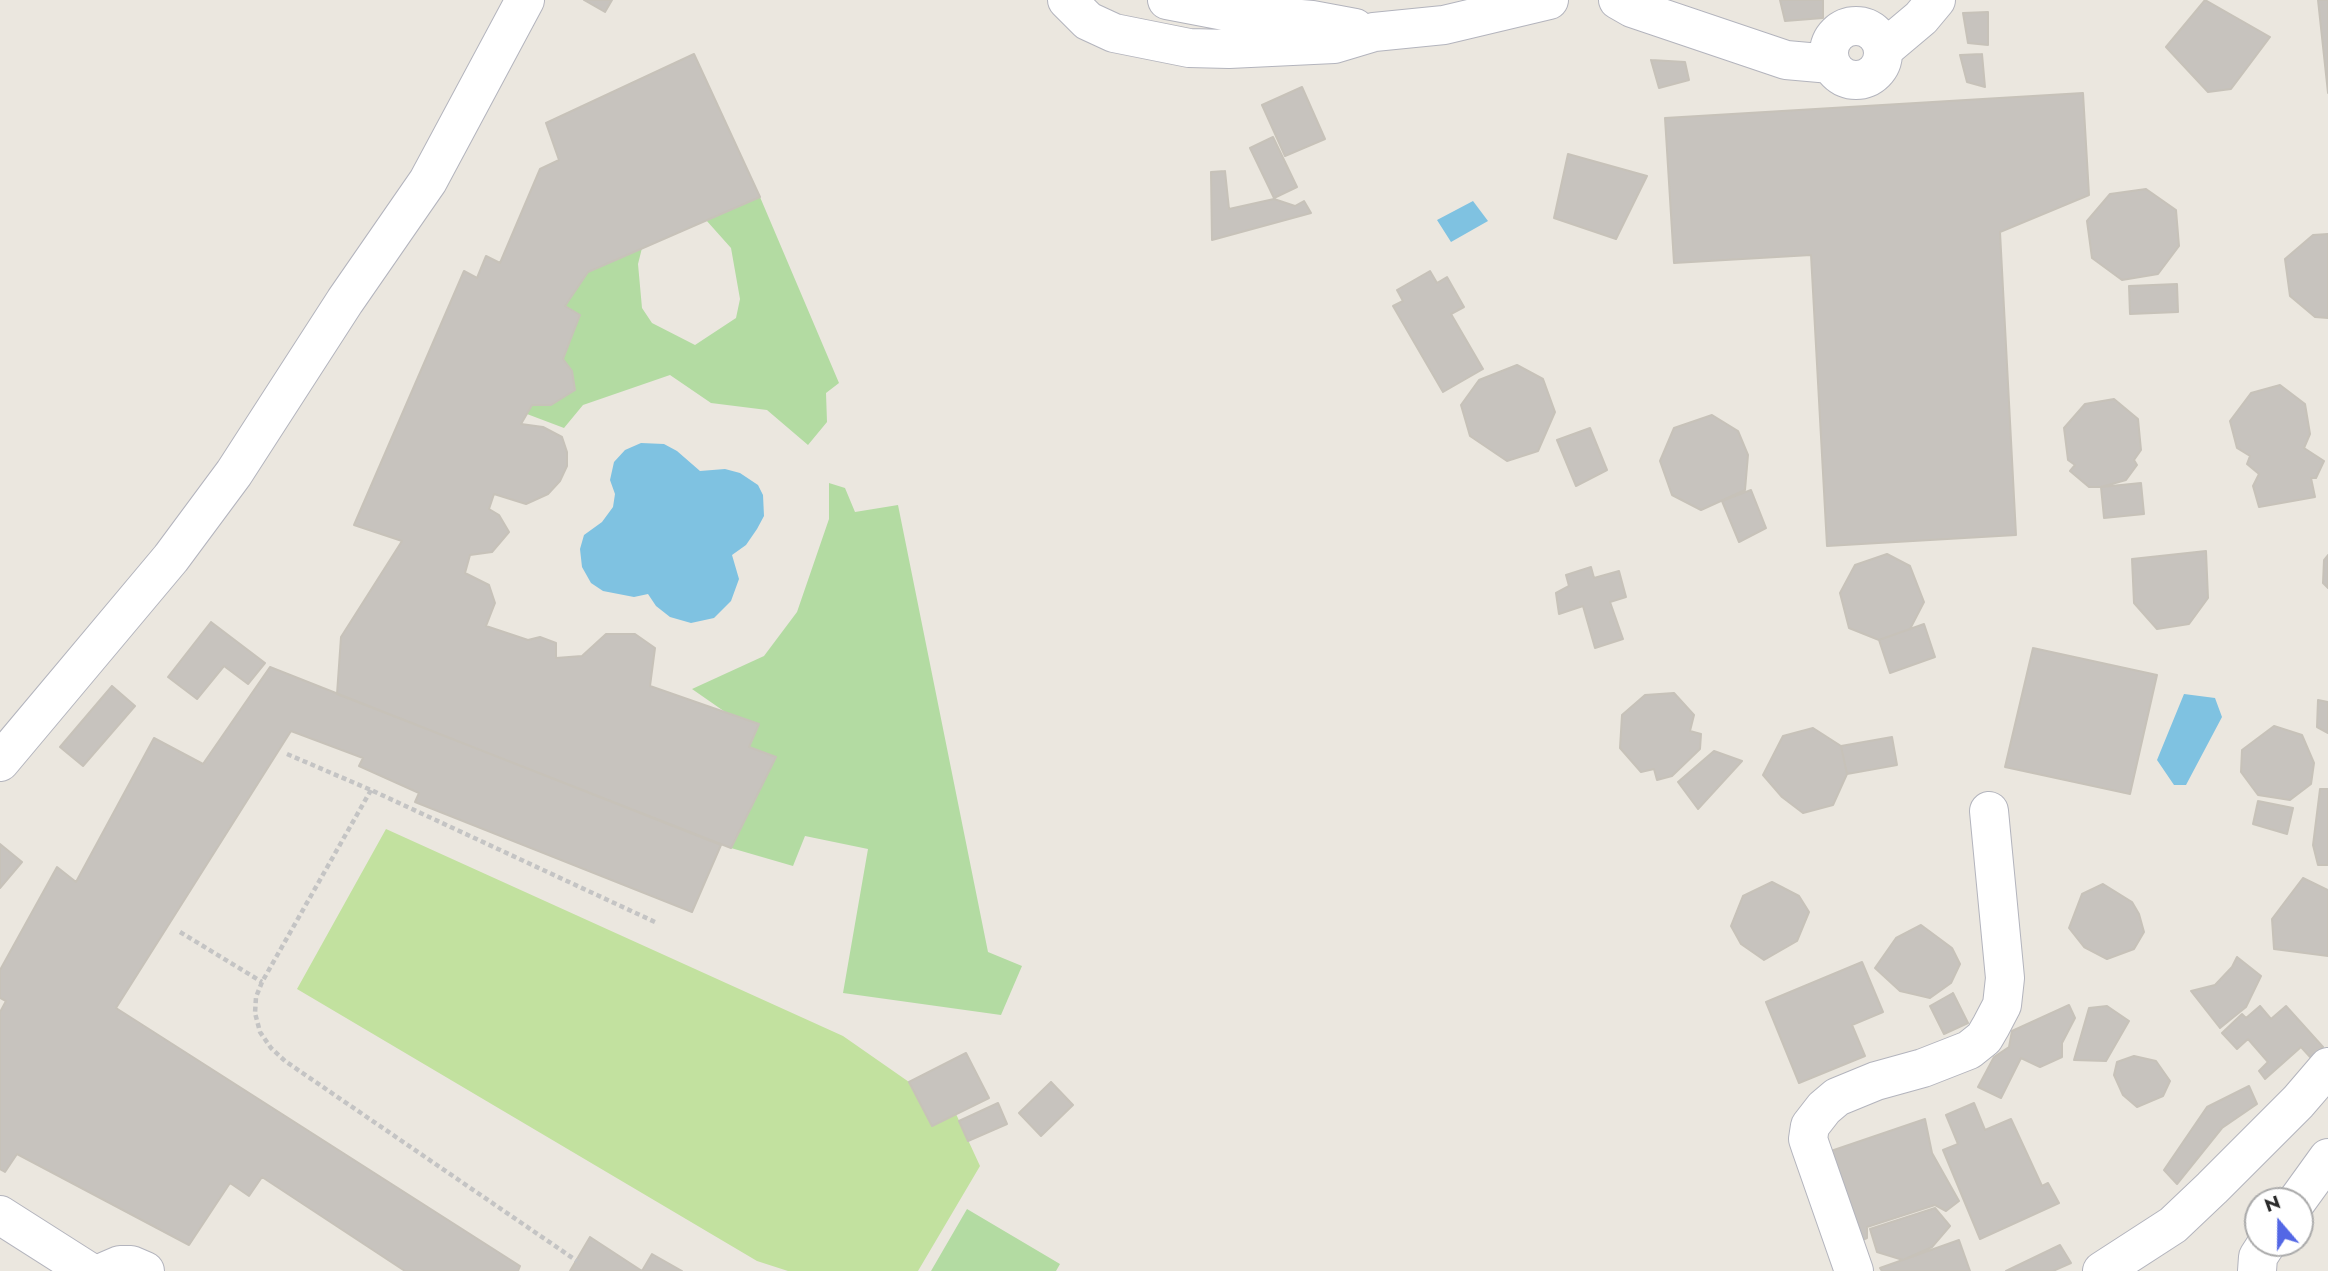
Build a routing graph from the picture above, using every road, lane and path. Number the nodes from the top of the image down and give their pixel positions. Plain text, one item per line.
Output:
1 (524, 0) edge
2 (1067, 0) edge
3 (1167, 0) edge
4 (1549, 0) edge
5 (1618, 0) edge
6 (1937, 0) edge
7 (1235, 13) junction
8 (1374, 32) junction
9 (1229, 49) junction
10 (287, 754) dead end
11 (0, 762) edge
12 (371, 790) junction
13 (1989, 811) dead end
14 (655, 922) dead end
15 (180, 932) dead end
16 (262, 982) junction
17 (2328, 1067) edge
18 (2328, 1158) edge
19 (2307, 1187) edge
20 (0, 1215) edge
21 (576, 1261) dead end
22 (88, 1271) edge
23 (106, 1271) edge
24 (145, 1271) edge
25 (1854, 1271) edge
26 (2102, 1271) edge

1 - 11 street
2 - 9 street
3 - 7 street
4 - 8 street
5 - 6 street
7 - 8 street
7 - 9 street
8 - 9 street
10 - 12 path
12 - 14 path
12 - 16 path
13 - 25 street
15 - 16 path
16 - 21 path
17 - 26 street
18 - 19 street
20 - 22 street
23 - 24 street

